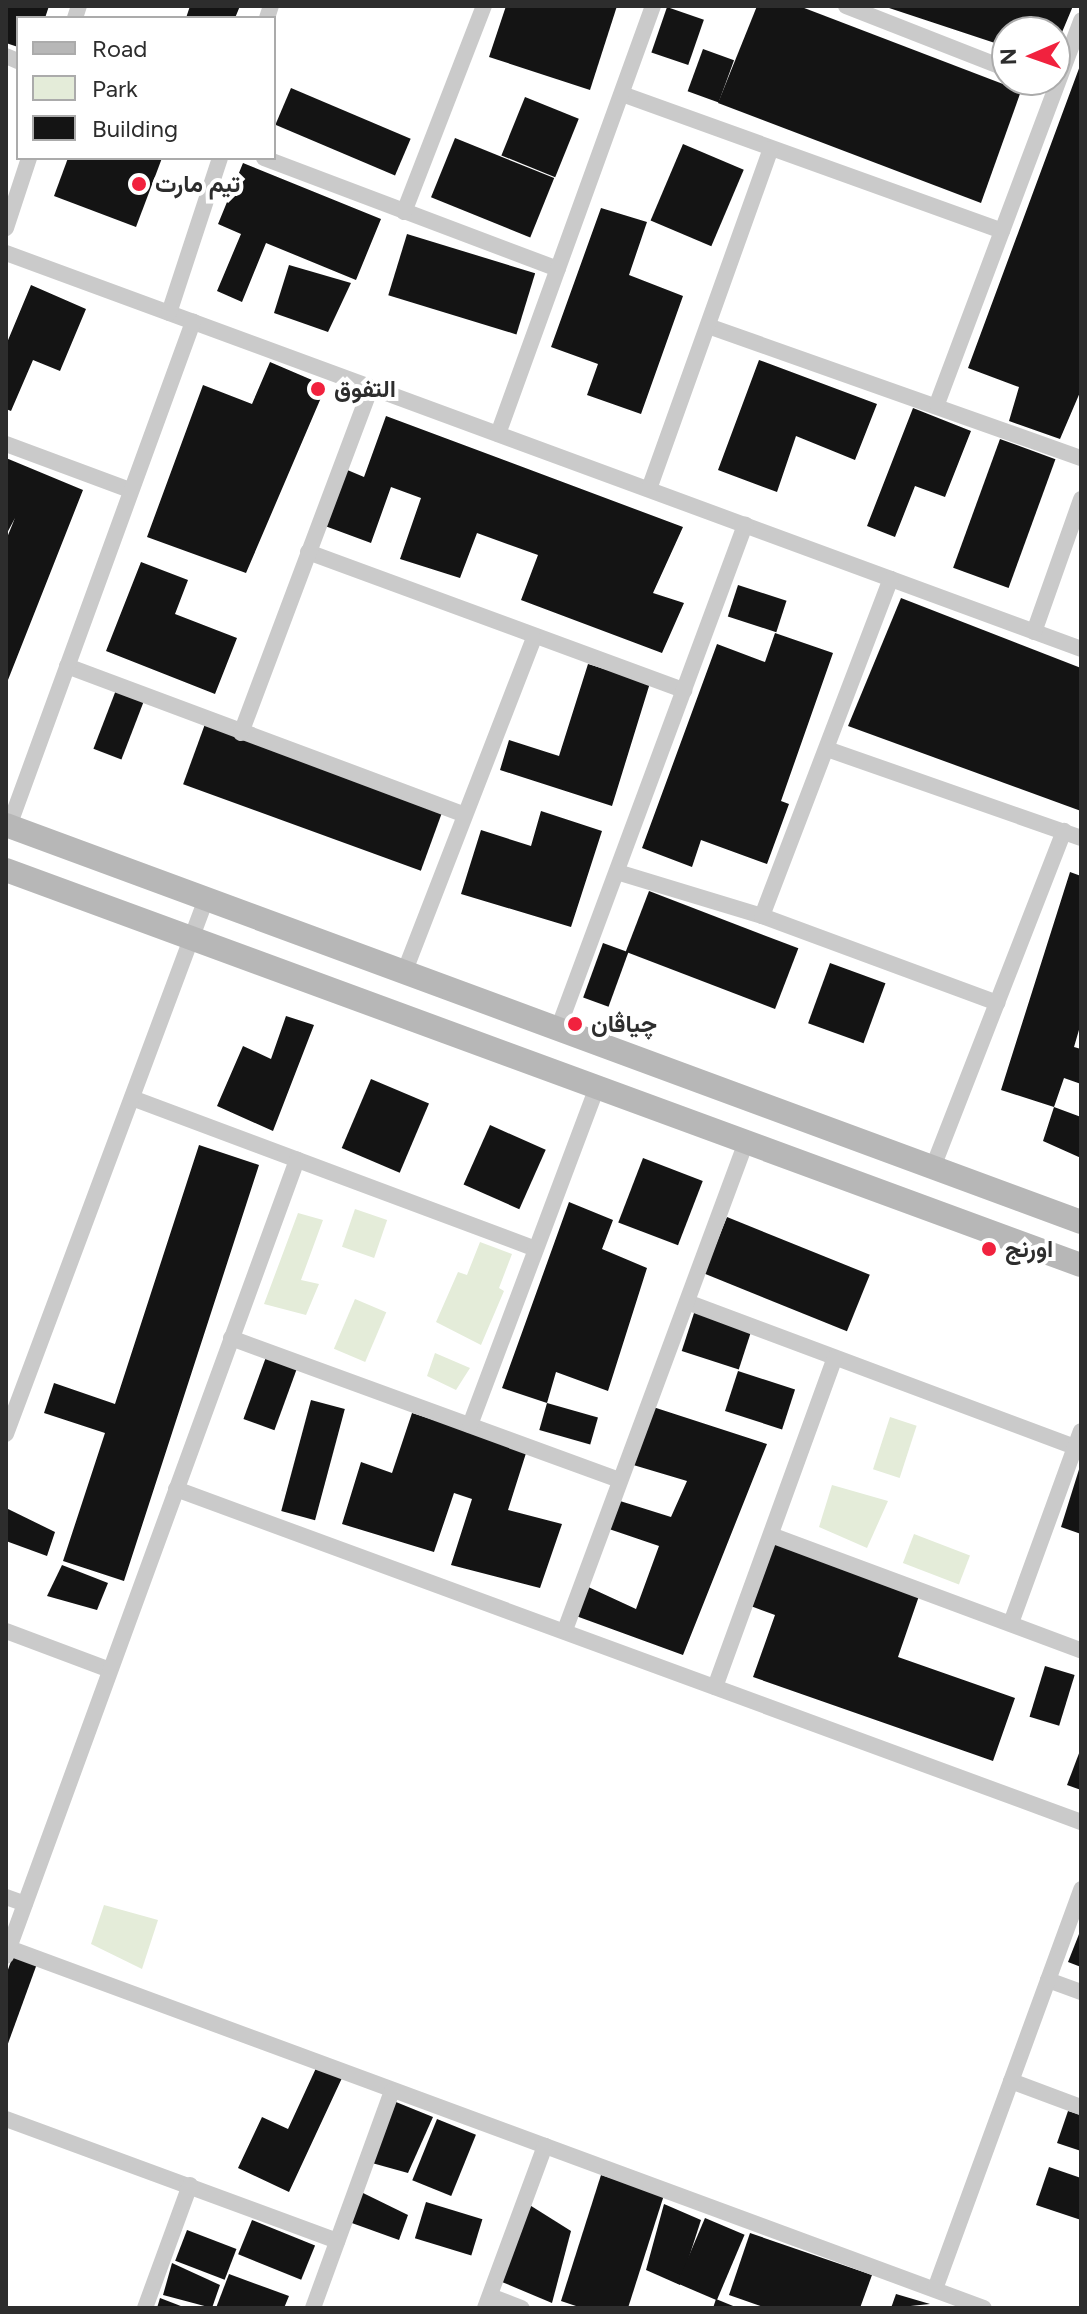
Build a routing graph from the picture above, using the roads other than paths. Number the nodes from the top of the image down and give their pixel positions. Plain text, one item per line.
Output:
1 (484, 6) edge
2 (653, 6) edge
3 (846, 6) edge
4 (1081, 20) edge
5 (1071, 46) edge
6 (991, 63) edge
7 (622, 94) junction
8 (1052, 96) edge
9 (771, 149) junction
10 (28, 160) edge
11 (219, 160) edge
12 (269, 160) edge
13 (404, 212) junction
14 (6, 228) edge
15 (1002, 231) junction
16 (6, 253) edge
17 (558, 269) junction
18 (169, 313) junction
19 (193, 322) junction
20 (708, 326) junction
21 (371, 387) junction
22 (937, 404) junction
23 (498, 434) junction
24 (6, 444) edge
25 (1081, 458) edge
26 (649, 489) junction
27 (130, 490) junction
28 (1081, 499) edge
29 (745, 525) junction
30 (308, 552) junction
31 (891, 579) junction
32 (1034, 632) junction
33 (534, 638) junction
34 (1081, 649) edge
35 (67, 666) junction
36 (684, 690) junction
37 (241, 733) junction
38 (827, 749) junction
39 (463, 814) junction
40 (7, 826) edge
41 (1064, 831) junction
42 (1081, 838) edge
43 (6, 870) edge
44 (617, 872) junction
45 (206, 899) junction
46 (762, 916) junction
47 (191, 938) junction
48 (404, 973) junction
49 (997, 1003) junction
50 (558, 1029) junction
51 (597, 1087) junction
52 (132, 1098) junction
53 (746, 1142) junction
54 (297, 1160) junction
55 (933, 1167) junction
56 (1019, 1199) junction
57 (1081, 1222) edge
58 (1007, 1238) junction
59 (536, 1249) junction
60 (1081, 1265) edge
61 (687, 1302) junction
62 (231, 1338) junction
63 (835, 1358) junction
64 (470, 1425) junction
65 (1081, 1431) edge
66 (6, 1434) edge
67 (1075, 1447) junction
68 (618, 1480) junction
69 (176, 1489) junction
70 (771, 1535) junction
71 (1011, 1623) junction
72 (565, 1630) junction
73 (6, 1631) edge
74 (1081, 1650) edge
75 (110, 1670) junction
76 (715, 1687) junction
77 (1081, 1822) edge
78 (1081, 1889) edge
79 (6, 1897) edge
80 (25, 1904) junction
81 (8, 1952) edge
82 (1048, 1980) junction
83 (1081, 1992) edge
84 (1011, 2081) junction
85 (392, 2091) junction
86 (1081, 2107) edge
87 (6, 2119) edge
88 (545, 2146) junction
89 (190, 2185) junction
90 (337, 2241) junction
91 (935, 2289) junction
92 (488, 2302) edge
93 (145, 2308) edge
94 (313, 2308) edge
95 (522, 2308) edge
96 (984, 2308) edge

1 - 13 street
2 - 7 street
3 - 6 street
4 - 5 street
7 - 9 street
7 - 17 street
8 - 15 street
9 - 15 street
9 - 20 street
10 - 14 street
11 - 18 street
12 - 13 street
13 - 17 street
15 - 22 street
16 - 18 street
17 - 23 street
18 - 19 street
19 - 21 street
19 - 27 street
20 - 22 street
20 - 26 street
21 - 23 street
21 - 30 street
22 - 25 street
23 - 26 street
24 - 27 street
26 - 29 street
27 - 35 street
28 - 32 street
29 - 31 street
29 - 36 street
30 - 33 street
30 - 37 street
31 - 32 street
31 - 38 street
32 - 34 street
33 - 36 street
33 - 39 street
35 - 37 street
35 - 40 street
36 - 44 street
37 - 39 street
38 - 41 street
38 - 46 street
39 - 48 street
40 - 45 street
41 - 42 street
41 - 49 street
43 - 47 street
44 - 46 street
44 - 50 street
45 - 47 street
45 - 48 street
46 - 49 street
47 - 51 street
47 - 52 street
48 - 50 street
49 - 55 street
50 - 55 street
51 - 53 street
51 - 59 street
52 - 54 street
52 - 66 street
53 - 58 street
53 - 61 street
54 - 59 street
54 - 62 street
55 - 56 street
56 - 57 street
56 - 58 street
58 - 60 street
59 - 64 street
61 - 63 street
61 - 68 street
62 - 64 street
62 - 69 street
63 - 67 street
63 - 70 street
64 - 68 street
65 - 67 street
67 - 71 street
68 - 72 street
69 - 72 street
69 - 75 street
70 - 71 street
70 - 76 street
71 - 74 street
72 - 76 street
73 - 75 street
75 - 80 street
76 - 77 street
78 - 82 street
79 - 80 street
80 - 81 street
81 - 85 street
82 - 83 street
82 - 84 street
84 - 86 street
84 - 91 street
85 - 88 street
85 - 90 street
87 - 89 street
88 - 91 street
88 - 92 street
89 - 90 street
89 - 93 street
90 - 94 street
91 - 96 street
92 - 95 street

